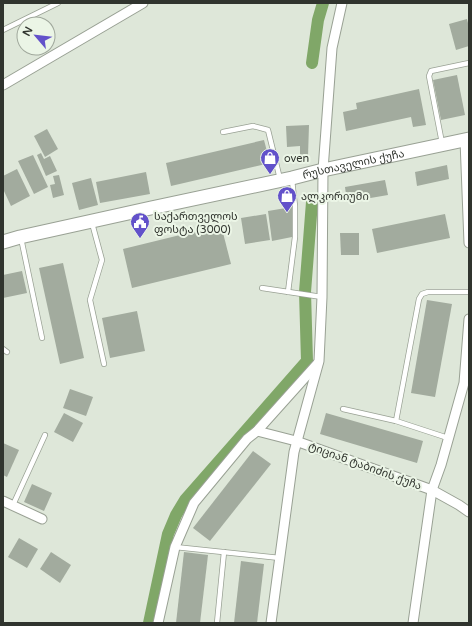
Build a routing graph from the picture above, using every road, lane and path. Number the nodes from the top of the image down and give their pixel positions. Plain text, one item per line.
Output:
1 (58, 3) edge
2 (143, 3) edge
3 (342, 3) edge
4 (3, 30) edge
5 (469, 63) edge
6 (3, 85) edge
7 (223, 132) dead end
8 (467, 140) edge
9 (442, 145) junction
10 (323, 170) junction
11 (286, 180) junction
12 (468, 199) edge
13 (91, 222) junction
14 (20, 237) junction
15 (3, 242) edge
16 (469, 242) edge
17 (262, 288) dead end
18 (288, 292) junction
19 (469, 292) edge
20 (322, 297) junction
21 (469, 319) edge
22 (42, 338) dead end
23 (319, 361) junction
24 (104, 364) dead end
25 (343, 409) dead end
26 (396, 421) junction
27 (257, 431) junction
28 (45, 435) dead end
29 (448, 438) junction
30 (296, 441) junction
31 (432, 490) junction
32 (3, 501) edge
33 (13, 505) junction
34 (469, 512) edge
35 (42, 519) dead end
36 (175, 547) junction
37 (224, 552) junction
38 (280, 558) junction
39 (158, 623) edge
40 (217, 623) edge
41 (271, 623) edge
42 (413, 623) edge

1 - 4 lane
2 - 6 street
3 - 10 street
5 - 9 lane
7 - 11 lane
8 - 9 main road, რუსთაველის ქუჩა
8 - 12 street
9 - 10 main road, რუსთაველის ქუჩა
10 - 11 main road, რუსთაველის ქუჩა
10 - 20 street
11 - 13 main road, რუსთაველის ქუჩა
11 - 18 lane
12 - 16 street
13 - 14 main road, რუსთაველის ქუჩა
13 - 24 lane
14 - 15 main road, რუსთაველის ქუჩა
14 - 22 lane
17 - 18 lane
18 - 20 lane
19 - 26 lane
20 - 23 street
21 - 29 street
23 - 27 street
23 - 30 street
25 - 26 lane
26 - 29 lane
27 - 30 street, ტიციან ტაბიძის ქუჩა
27 - 36 street
28 - 33 lane
29 - 31 street
30 - 31 street, ტიციან ტაბიძის ქუჩა
30 - 38 street
31 - 34 street, ტიციან ტაბიძის ქუჩა
31 - 42 street
32 - 33 street
33 - 35 street
36 - 37 lane
36 - 39 street
37 - 38 lane
37 - 40 lane
38 - 41 street

